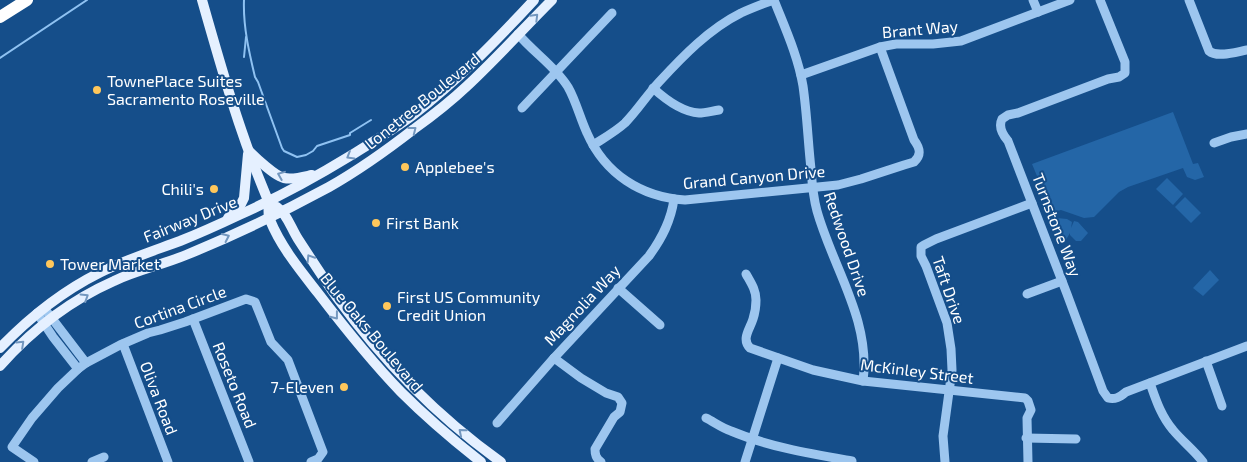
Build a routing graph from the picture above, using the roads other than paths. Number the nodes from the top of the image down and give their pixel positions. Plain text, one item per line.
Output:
1 (27, 0) edge
2 (202, 0) edge
3 (534, 0) edge
4 (552, 0) edge
5 (774, 0) edge
6 (1033, 0) edge
7 (1070, 0) edge
8 (1100, 0) edge
9 (1189, 0) edge
10 (612, 12) dead end
11 (1038, 12) junction
12 (0, 17) edge
13 (509, 26) junction
14 (518, 34) junction
15 (880, 47) junction
16 (1247, 50) edge
17 (556, 72) junction
18 (800, 75) junction
19 (654, 88) junction
20 (522, 108) dead end
21 (719, 110) dead end
22 (1247, 134) edge
23 (1214, 143) dead end
24 (593, 145) junction
25 (248, 151) junction
26 (322, 173) junction
27 (813, 188) junction
28 (674, 199) junction
29 (268, 201) junction
30 (1032, 202) junction
31 (282, 211) junction
32 (268, 218) junction
33 (225, 221) junction
34 (746, 274) dead end
35 (1062, 281) junction
36 (618, 288) junction
37 (1028, 294) dead end
38 (40, 310) junction
39 (192, 319) junction
40 (48, 321) junction
41 (660, 325) dead end
42 (123, 344) junction
43 (1247, 346) edge
44 (0, 348) edge
45 (554, 358) junction
46 (778, 358) junction
47 (1206, 361) junction
48 (0, 366) edge
49 (82, 366) junction
50 (863, 381) junction
51 (1150, 383) junction
52 (949, 390) junction
53 (1222, 406) dead end
54 (706, 418) dead end
55 (497, 423) dead end
56 (752, 438) junction
57 (1026, 438) junction
58 (1076, 438) dead end
59 (104, 457) dead end
60 (852, 461) edge
61 (34, 462) edge
62 (92, 462) edge
63 (168, 462) edge
64 (249, 462) edge
65 (311, 462) edge
66 (481, 462) edge
67 (501, 462) edge
68 (601, 462) edge
69 (745, 462) edge
70 (945, 462) edge
71 (1028, 462) edge
72 (1203, 462) edge

1 - 12 highway
2 - 25 main road, Blue Oaks Boulevard
3 - 13 main road, Lonetree Boulevard
14 -> 4 main road, Lonetree Boulevard
5 - 18 street, Redwood Drive
5 - 19 street
6 - 11 street
7 - 11 street, Brant Way
8 - 30 street, Turnstone Way
9 - 16 street
10 - 17 street
11 - 15 street, Brant Way
13 - 14 main road
13 -> 26 main road, Lonetree Boulevard
14 - 17 street, Grand Canyon Drive
31 -> 14 main road, Lonetree Boulevard
15 - 18 street, Brant Way
15 - 27 street, Grand Canyon Drive
17 - 20 street
17 - 24 street, Grand Canyon Drive
18 - 27 street, Redwood Drive
19 - 21 street
19 - 24 street
22 - 23 street
24 - 28 street, Grand Canyon Drive
26 -> 25 main road
25 - 29 main road, Blue Oaks Boulevard
25 - 33 main road
26 - 29 main road, Lonetree Boulevard
27 - 28 street, Grand Canyon Drive
27 - 50 street, Redwood Drive
28 - 36 street, Magnolia Way
29 - 31 main road, Blue Oaks Boulevard
29 - 32 main road, Blue Oaks Boulevard
29 - 33 main road, Fairway Drive
30 - 35 street, Turnstone Way
30 - 52 street, Taft Drive
31 - 32 main road, Lonetree Boulevard
67 -> 31 main road, Blue Oaks Boulevard
40 -> 32 main road, Fairway Drive
32 -> 66 main road, Blue Oaks Boulevard
33 - 38 main road, Fairway Drive
34 - 46 street, McKinley Street
35 - 37 street
35 - 51 street, Turnstone Way
36 - 41 street
36 - 45 street, Magnolia Way
38 - 40 street
38 - 44 main road, Fairway Drive
39 - 42 street, Cortina Circle
39 - 64 street, Roseto Road
39 - 65 street, Cortina Circle
48 -> 40 main road, Fairway Drive
40 - 49 street
42 - 49 street, Cortina Circle
42 - 63 street, Oliva Road
43 - 47 street, Turnstone Way
45 - 55 street, Magnolia Way
45 - 68 street
46 - 50 street, McKinley Street
46 - 56 street
47 - 51 street, Turnstone Way
47 - 53 street
49 - 61 street, Cortina Circle
50 - 52 street, McKinley Street
51 - 72 street
52 - 57 street, McKinley Street
52 - 70 street, Taft Drive
54 - 56 street
56 - 60 street
56 - 69 street
57 - 58 street
57 - 71 street, McKinley Street
59 - 62 street

